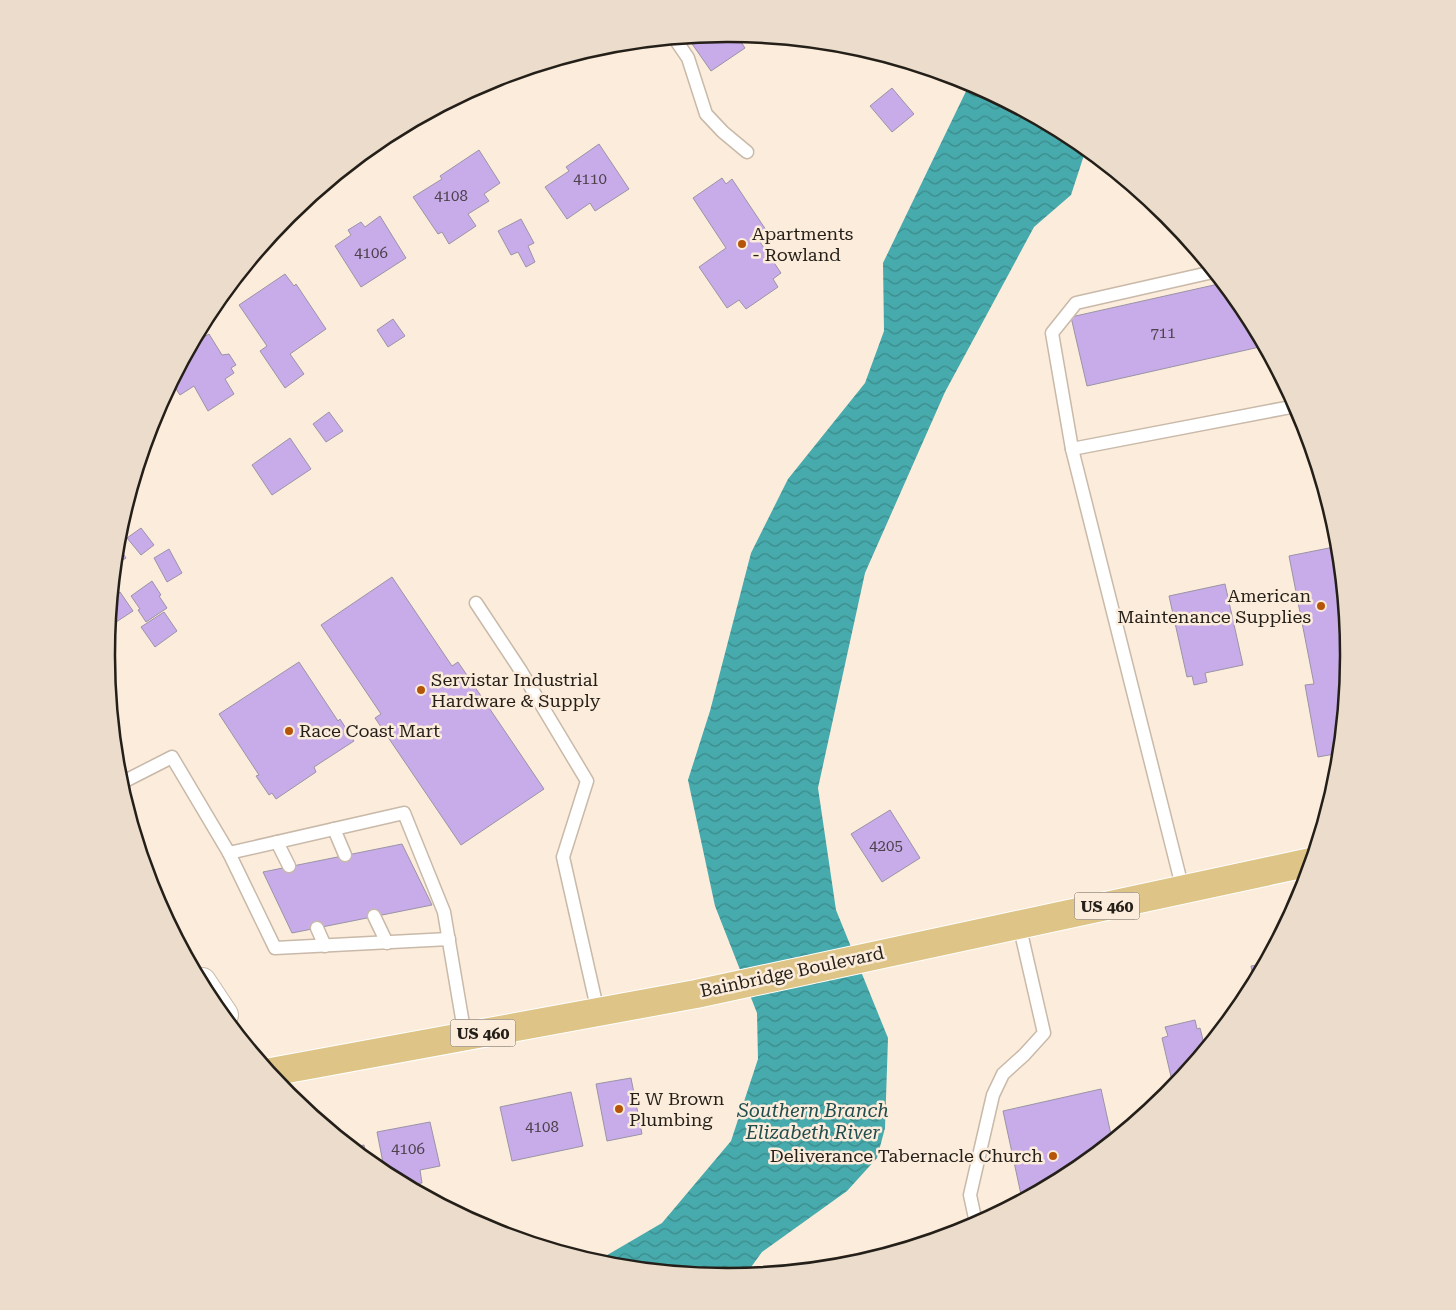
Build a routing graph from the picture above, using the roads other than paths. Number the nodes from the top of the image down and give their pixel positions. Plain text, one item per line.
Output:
1 (679, 45) edge
2 (747, 152) dead end
3 (1207, 273) edge
4 (1288, 408) edge
5 (1072, 449) junction
6 (476, 603) dead end
7 (128, 779) edge
8 (334, 829) junction
9 (276, 842) junction
10 (229, 853) junction
11 (345, 855) dead end
12 (1304, 864) edge
13 (289, 866) dead end
14 (1183, 890) junction
15 (374, 916) dead end
16 (1019, 924) junction
17 (317, 928) dead end
18 (449, 939) junction
19 (387, 942) junction
20 (326, 946) junction
21 (598, 1012) junction
22 (465, 1036) junction
23 (278, 1071) edge
24 (974, 1215) edge

1 - 2 lane
3 - 5 lane
4 - 5 lane
5 - 14 lane
6 - 21 lane
7 - 10 lane
8 - 9 lane
8 - 11 lane
8 - 18 lane
9 - 10 lane
9 - 13 lane
10 - 20 lane
12 - 14 main road, Bainbridge Boulevard / US 460
14 - 16 main road, Bainbridge Boulevard / US 460
15 - 19 lane
16 - 21 main road, Bainbridge Boulevard / US 460
16 - 24 lane
17 - 20 lane
18 - 19 lane
18 - 22 lane
19 - 20 lane
21 - 22 main road, Bainbridge Boulevard / US 460
22 - 23 main road, Bainbridge Boulevard / US 460

